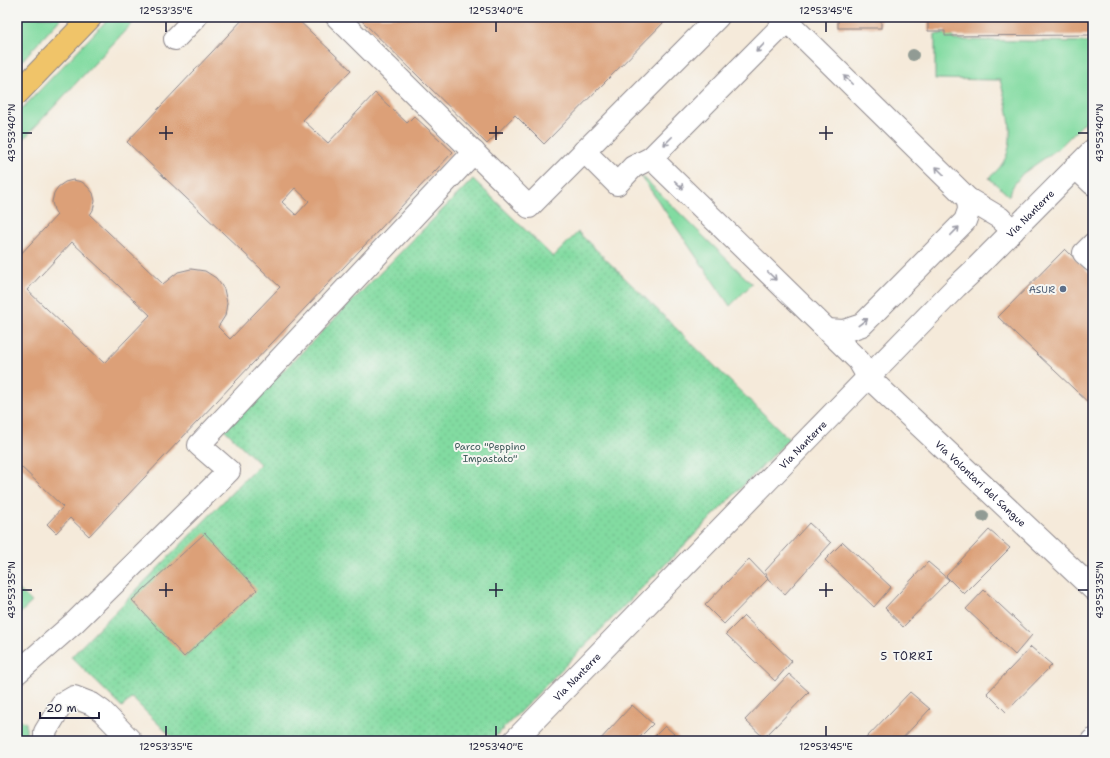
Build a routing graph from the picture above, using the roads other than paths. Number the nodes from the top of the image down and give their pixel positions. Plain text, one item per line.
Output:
1 (91, 17) edge
2 (196, 17) edge
3 (337, 17) edge
4 (718, 17) edge
5 (788, 19) edge
6 (174, 39) dead end
7 (17, 94) edge
8 (1093, 150) edge
9 (584, 151) junction
10 (474, 152) junction
11 (652, 158) junction
12 (1076, 168) junction
13 (1093, 184) edge
14 (968, 199) junction
15 (1013, 231) junction
16 (827, 330) junction
17 (868, 378) junction
18 (1093, 589) edge
19 (17, 674) edge
20 (45, 741) edge
21 (131, 741) edge
22 (514, 741) edge

1 - 7 main road
2 - 6 street
3 - 10 street
4 - 9 street
5 -> 11 street
14 -> 5 street
8 - 12 street, Via Nanterre
9 - 10 street
9 - 11 street
10 - 19 street
11 -> 16 street, Via Volontari del Sangue
12 - 13 street
12 - 15 street, Via Nanterre
14 - 15 street
16 -> 14 street
15 - 17 street, Via Nanterre
16 - 17 street, Via Volontari del Sangue
17 - 18 street, Via Volontari del Sangue
17 - 22 street, Via Nanterre
20 - 21 street

